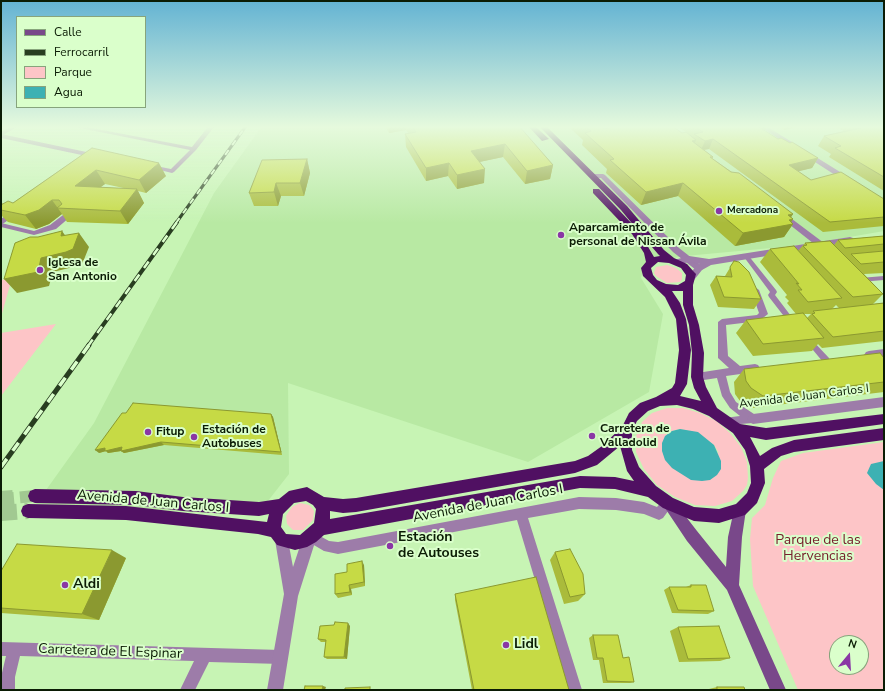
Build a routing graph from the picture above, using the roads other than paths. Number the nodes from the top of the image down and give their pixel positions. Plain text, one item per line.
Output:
1 (96, 158) edge
2 (185, 158) edge
3 (563, 158) edge
4 (574, 158) edge
5 (814, 158) edge
6 (84, 164) edge
7 (142, 165) edge
8 (591, 176) junction
9 (854, 183) edge
10 (8, 205) edge
11 (774, 209) edge
12 (66, 217) edge
13 (1, 224) edge
14 (856, 240) edge
15 (818, 245) junction
16 (824, 254) edge
17 (746, 256) junction
18 (689, 259) junction
19 (728, 259) junction
20 (674, 261) junction
21 (651, 262) junction
22 (709, 262) junction
23 (735, 266) edge
24 (700, 268) junction
25 (884, 278) edge
26 (851, 281) edge
27 (690, 282) junction
28 (749, 282) edge
29 (659, 285) junction
30 (759, 318) junction
31 (792, 321) edge
32 (770, 322) edge
33 (805, 337) edge
34 (884, 354) edge
35 (862, 356) edge
36 (830, 360) joint
37 (812, 362) edge
38 (768, 367) edge
39 (738, 370) junction
40 (720, 373) junction
41 (697, 377) junction
42 (660, 401) junction
43 (884, 402) edge
44 (713, 412) junction
45 (753, 419) junction
46 (884, 419) edge
47 (732, 425) junction
48 (626, 431) junction
49 (884, 434) edge
50 (757, 466) junction
51 (651, 491) junction
52 (35, 496) tunnel mouth
53 (321, 503) junction
54 (668, 504) junction
55 (281, 505) junction
56 (740, 510) junction
57 (28, 511) tunnel mouth
58 (520, 514) junction
59 (314, 535) junction
60 (279, 536) junction
61 (732, 585) junction
62 (291, 596) junction
63 (1, 649) edge
64 (15, 649) junction
65 (205, 655) junction
66 (281, 657) junction
67 (8, 690) edge
68 (187, 690) edge
69 (275, 690) edge
70 (575, 690) edge
71 (778, 690) edge

1 - 6 street
2 - 7 street
3 - 21 highway
4 - 8 highway
5 - 9 street
8 - 18 street
8 - 20 highway
10 - 13 street
11 - 15 street
12 - 13 street
14 - 15 street
15 - 16 street
15 - 17 street
17 - 19 street
17 - 31 street
18 - 20 street
18 - 22 street
18 - 24 street
19 - 22 street
19 - 23 street
20 - 21 highway
20 - 27 highway
21 - 29 highway
22 - 24 street
24 - 27 street
25 - 26 street
27 - 29 highway
27 - 41 highway
28 - 30 street
29 - 42 highway
30 - 32 street
30 - 39 street
33 - 36 street
34 - 35 street
36 - 37 street
38 - 39 street
39 - 40 street
40 - 41 street
40 - 45 street
41 - 44 highway
42 - 44 highway
42 - 48 highway
43 - 45 street, Avenida de Juan Carlos I
44 - 47 highway
45 - 47 street, Avenida de Juan Carlos I
46 - 47 highway, Avenida de Juan Carlos I
47 - 50 highway
48 - 51 highway
48 - 53 highway, Avenida de Juan Carlos I
49 - 50 highway
50 - 56 highway
51 - 54 highway
51 - 59 highway, Avenida de Juan Carlos I
52 - 55 highway, Avenida de Juan Carlos I
53 - 55 highway
53 - 59 highway
54 - 56 highway
54 - 58 street, Avenida de Juan Carlos I
54 - 61 main road
55 - 60 highway
56 - 61 main road
57 - 60 highway, Avenida de Juan Carlos I
58 - 59 street, Avenida de Juan Carlos I
58 - 70 street
59 - 60 highway
59 - 62 street
60 - 62 street
61 - 71 main road
62 - 66 street
63 - 64 street, Carretera de El Espinar
64 - 65 street, Carretera de El Espinar
64 - 67 street
65 - 66 street, Carretera de El Espinar
65 - 68 street, Carretera de El Espinar
66 - 69 street

